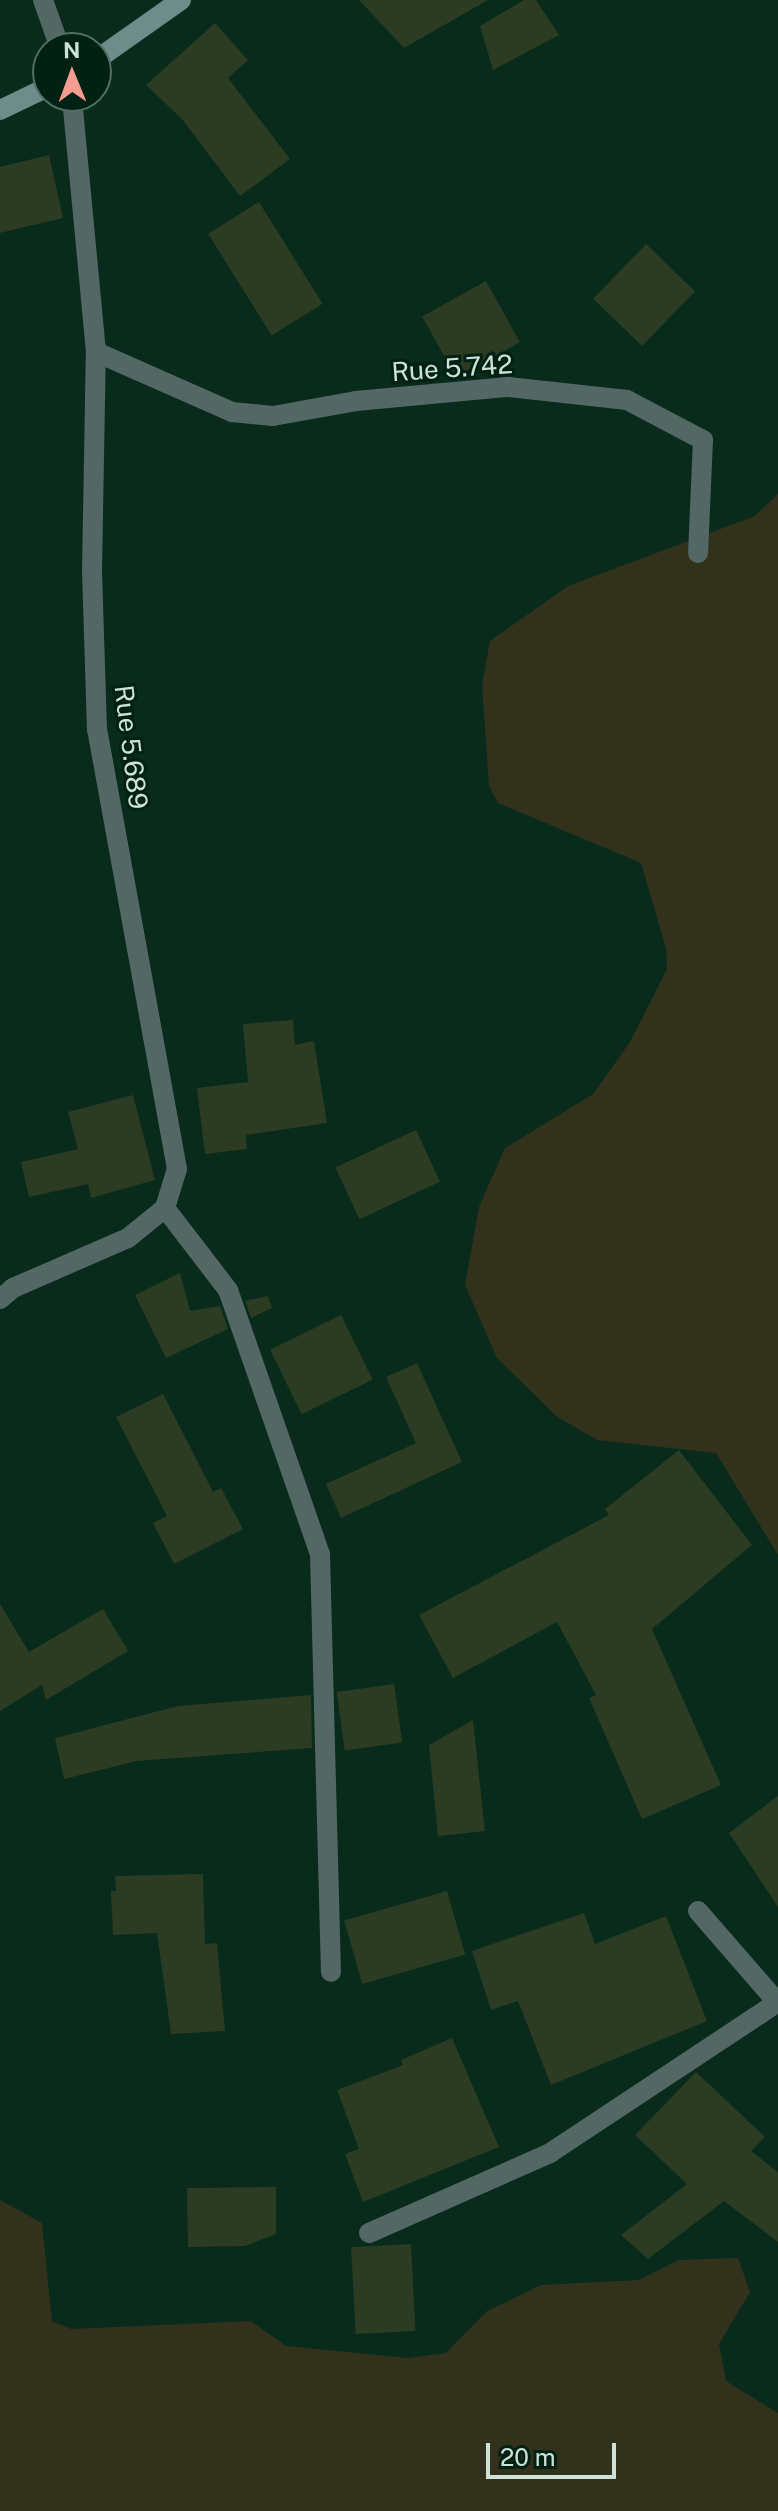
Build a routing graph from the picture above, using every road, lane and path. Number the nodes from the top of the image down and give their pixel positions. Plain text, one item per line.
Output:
1 (43, 0) edge
2 (181, 0) edge
3 (54, 32) edge
4 (112, 49) edge
5 (32, 95) edge
6 (0, 110) edge
7 (74, 112) edge
8 (96, 352) junction
9 (698, 553) dead end
10 (165, 1208) junction
11 (0, 1299) edge
12 (698, 1911) dead end
13 (331, 1972) dead end
14 (778, 2003) edge
15 (369, 2233) dead end

1 - 3 street
2 - 4 street
5 - 6 street
7 - 8 street, Rue 5.689
8 - 9 street, Rue 5.742
8 - 10 street, Rue 5.689
10 - 11 street
10 - 13 street
12 - 14 street
14 - 15 street

